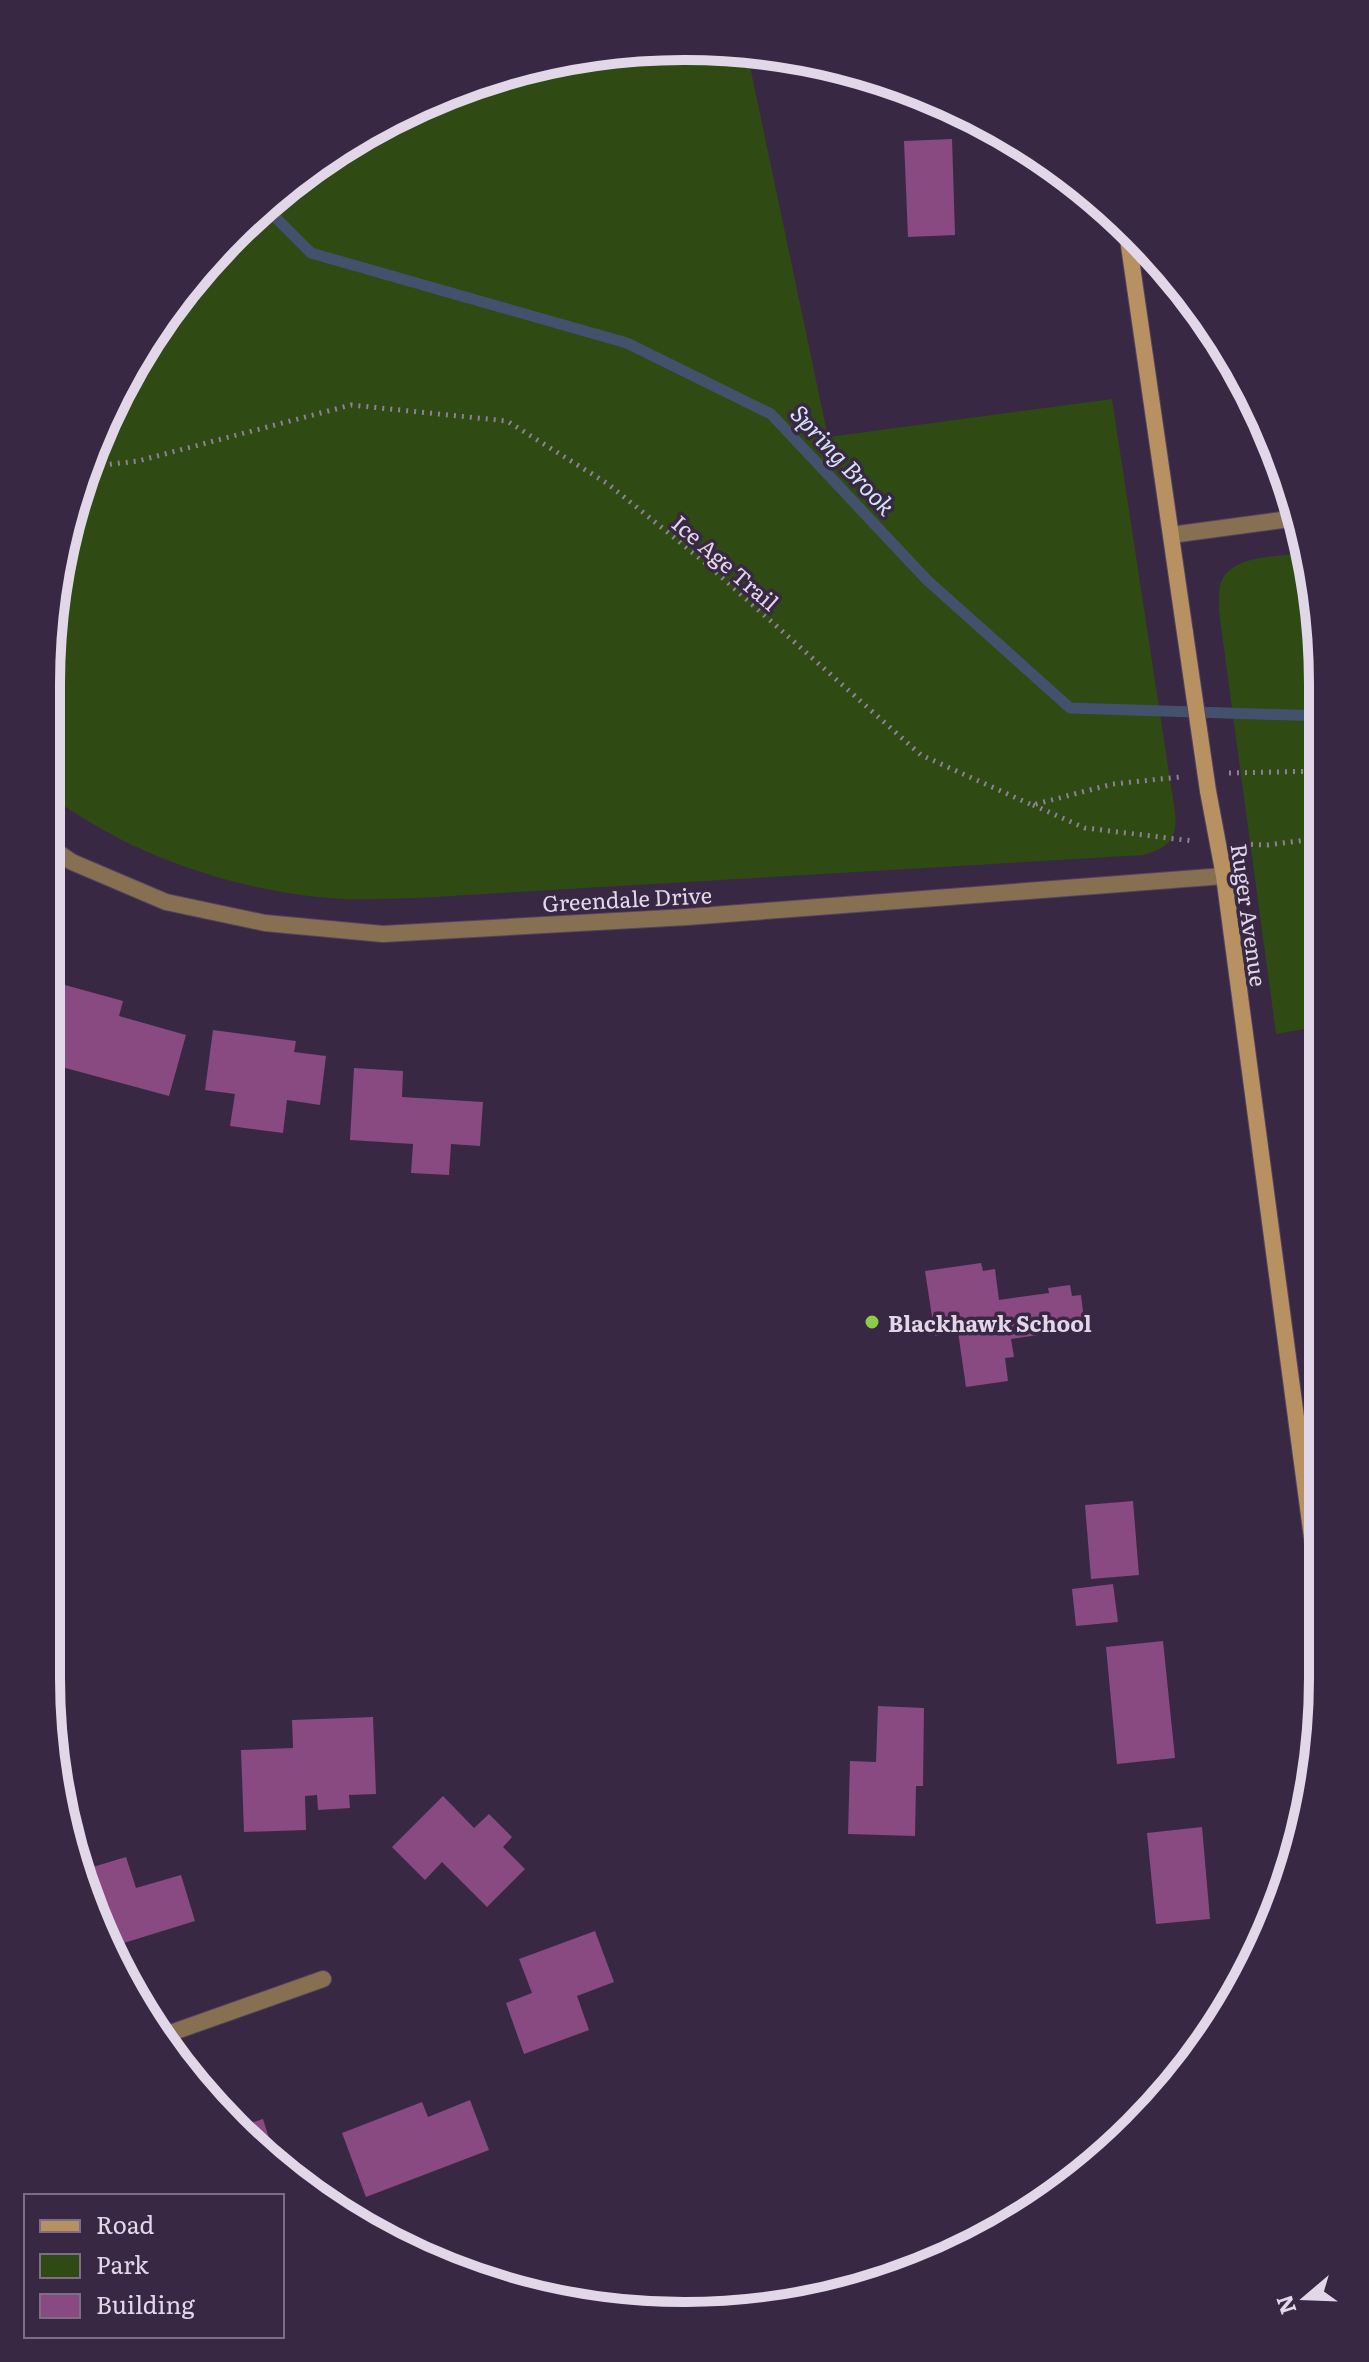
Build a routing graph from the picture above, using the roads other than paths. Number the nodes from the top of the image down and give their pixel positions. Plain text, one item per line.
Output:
1 (1129, 246) edge
2 (1287, 519) edge
3 (1171, 535) junction
4 (60, 854) edge
5 (1224, 876) junction
6 (1309, 1515) edge
7 (323, 1979) dead end
8 (171, 2033) edge

1 - 3 street, Ruger Avenue
2 - 3 street
3 - 5 street, Ruger Avenue, bridge
4 - 5 street, Greendale Drive
5 - 6 street, Ruger Avenue
7 - 8 street

